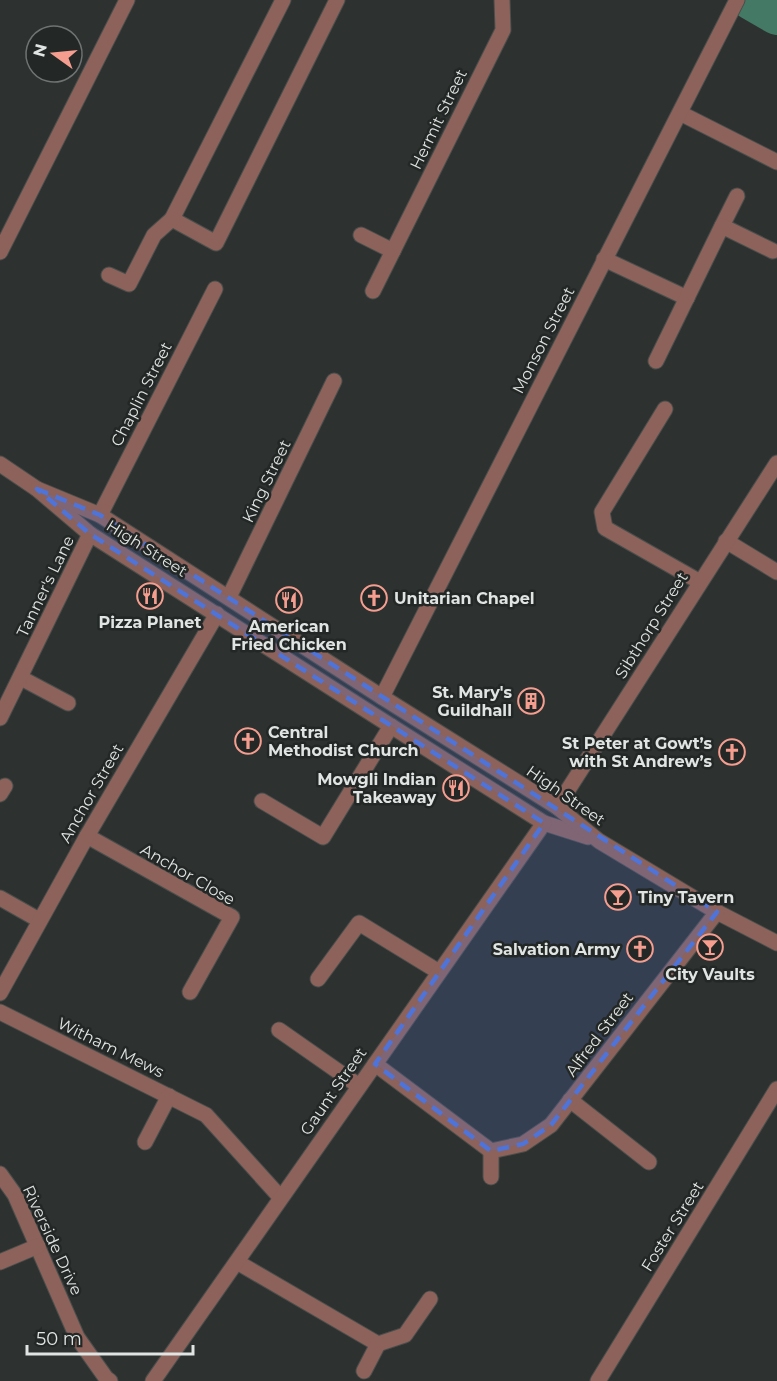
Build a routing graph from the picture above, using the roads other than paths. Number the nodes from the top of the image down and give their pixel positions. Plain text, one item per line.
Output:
1 (127, 0) edge
2 (282, 0) edge
3 (337, 0) edge
4 (502, 0) edge
5 (737, 0) edge
6 (680, 113) junction
7 (777, 162) edge
8 (737, 196) dead end
9 (172, 219) junction
10 (722, 226) junction
11 (361, 235) dead end
12 (393, 250) junction
13 (772, 251) dead end
14 (0, 252) edge
15 (604, 259) junction
16 (109, 274) dead end
17 (215, 289) dead end
18 (373, 291) dead end
19 (687, 298) junction
20 (656, 361) dead end
21 (334, 381) dead end
22 (665, 409) dead end
23 (0, 464) edge
24 (777, 464) edge
25 (38, 489) junction
26 (100, 515) junction
27 (90, 534) junction
28 (726, 541) junction
29 (777, 572) edge
30 (699, 582) junction
31 (229, 597) junction
32 (217, 614) junction
33 (21, 678) junction
34 (382, 697) junction
35 (68, 703) dead end
36 (0, 718) edge
37 (391, 726) junction
38 (262, 801) dead end
39 (557, 807) junction
40 (544, 823) junction
41 (87, 836) junction
42 (599, 840) junction
43 (0, 898) edge
44 (717, 912) junction
45 (39, 920) junction
46 (777, 943) edge
47 (439, 972) junction
48 (318, 979) dead end
49 (190, 992) dead end
50 (0, 993) edge
51 (0, 1012) edge
52 (279, 1030) dead end
53 (375, 1064) junction
54 (359, 1086) junction
55 (777, 1089) edge
56 (169, 1096) junction
57 (570, 1100) junction
58 (145, 1142) dead end
59 (491, 1151) junction
60 (649, 1162) dead end
61 (0, 1174) edge
62 (491, 1177) dead end
63 (280, 1197) junction
64 (38, 1246) junction
65 (0, 1262) edge
66 (237, 1262) junction
67 (430, 1299) dead end
68 (378, 1344) junction
69 (364, 1371) dead end
70 (110, 1381) edge
71 (153, 1381) edge
72 (597, 1381) edge

1 - 14 street
2 - 9 street
3 - 9 street
4 - 12 street, Hermit Street
5 - 6 street, Monson Street
6 - 7 street
6 - 15 street, Monson Street
8 - 10 street
9 - 16 street
10 - 13 street
10 - 19 street
11 - 12 street
12 - 18 street, Hermit Street
15 - 19 street
15 - 34 street, Monson Street
17 - 26 street, Chaplin Street
19 - 20 street
21 - 31 street, King Street
22 - 30 street
23 - 25 street
24 - 28 street, Sibthorp Street
25 - 26 street, High Street
25 - 27 street, High Street
26 - 31 street, High Street
27 - 32 street, High Street
27 - 33 street, Tanner's Lane
28 - 29 street
28 - 30 street, Sibthorp Street
30 - 39 street, Sibthorp Street
31 - 34 street, High Street
32 - 37 street, High Street
32 - 41 street, Anchor Street
33 - 35 street
33 - 36 street, Tanner's Lane
34 - 39 street, High Street
37 - 38 street
37 - 40 street, High Street
39 - 42 street, High Street
40 - 42 street, High Street
40 - 47 street, Gaunt Street
41 - 45 street, Anchor Street
41 - 49 street, Anchor Close
42 - 44 street
43 - 45 street
44 - 46 street
44 - 57 street, Alfred Street
45 - 50 street, Anchor Street
47 - 48 street
47 - 53 street, Gaunt Street
51 - 56 street, Witham Mews
52 - 54 street
53 - 54 street, Gaunt Street
53 - 59 street
54 - 63 street, Gaunt Street
55 - 72 street, Foster Street
56 - 58 street
56 - 63 street, Witham Mews
57 - 59 street, Alfred Street
57 - 60 street
59 - 62 street
61 - 64 street, Riverside Drive
63 - 66 street, Gaunt Street
64 - 65 street
64 - 70 street, Riverside Drive
66 - 68 street
66 - 71 street, Gaunt Street
67 - 68 street
68 - 69 street

